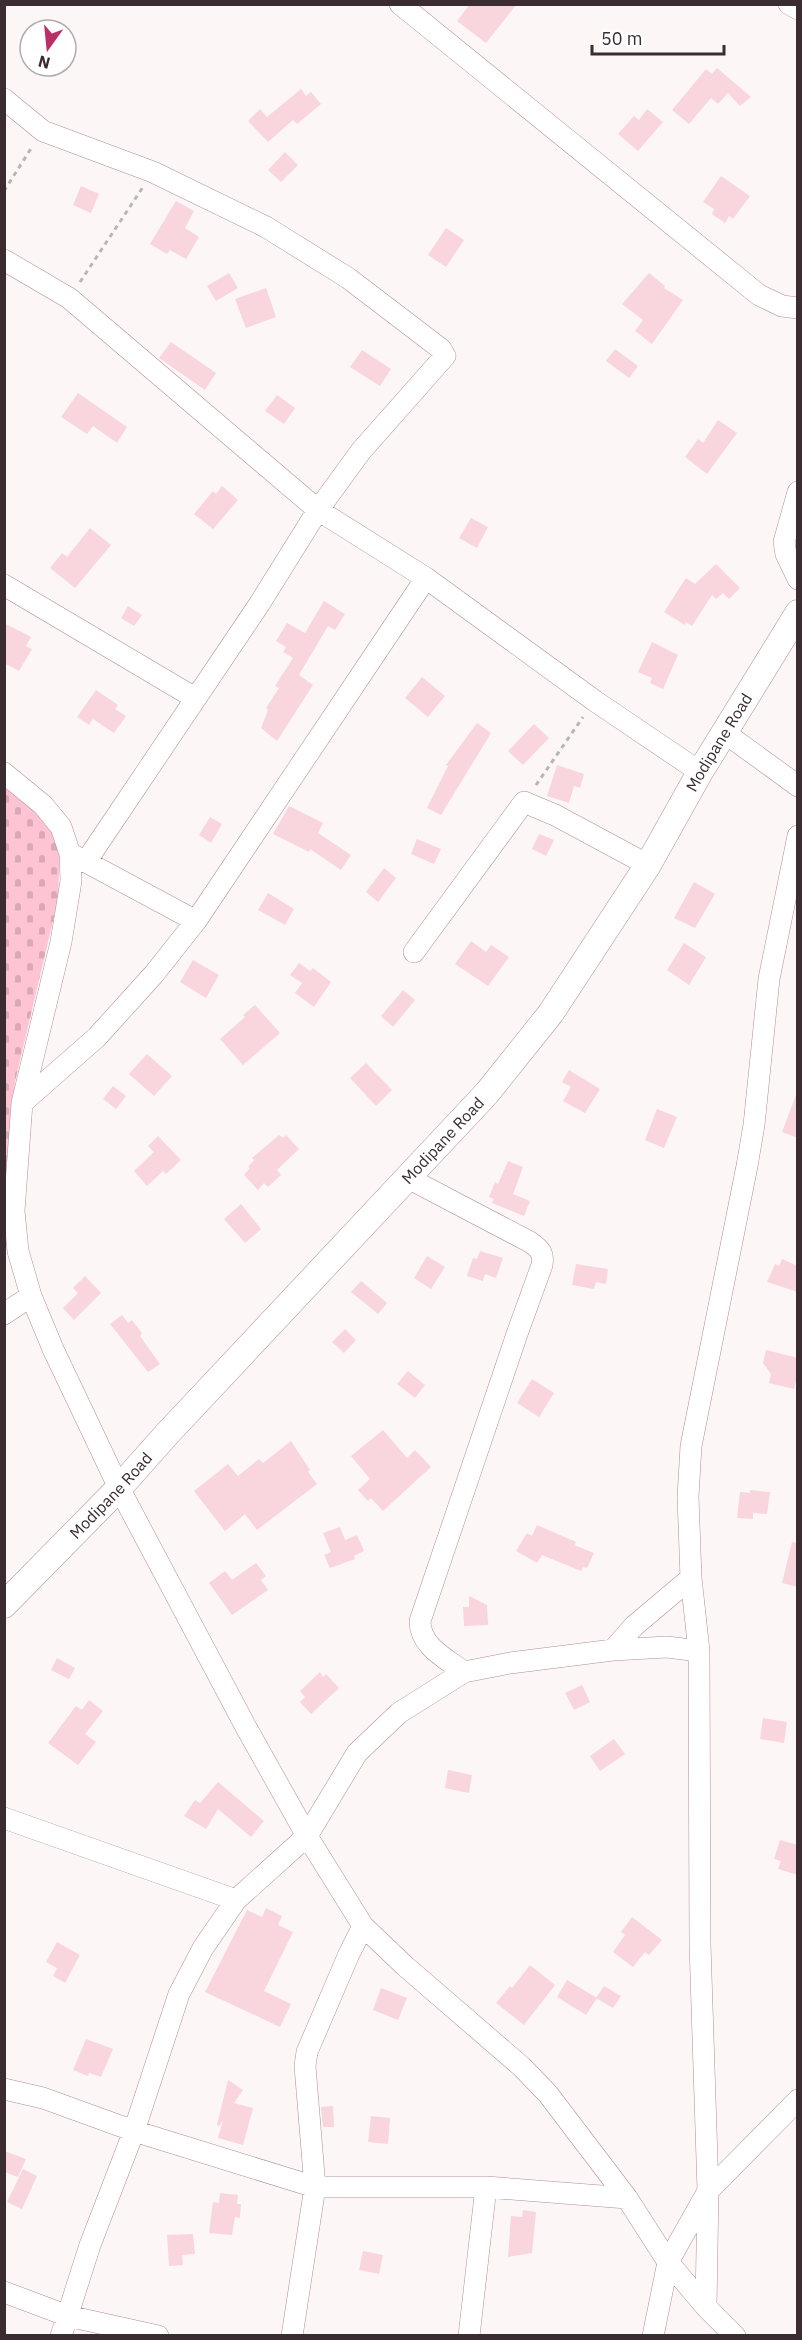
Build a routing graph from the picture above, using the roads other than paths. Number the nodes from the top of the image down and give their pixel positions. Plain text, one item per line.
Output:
1 (400, 4) edge
2 (789, 4) edge
3 (798, 9) edge
4 (4, 99) edge
5 (4, 260) edge
6 (798, 308) edge
7 (798, 492) edge
8 (318, 510) junction
9 (426, 578) junction
10 (798, 579) edge
11 (4, 585) edge
12 (798, 613) edge
13 (195, 698) junction
14 (725, 733) junction
15 (700, 772) junction
16 (4, 773) edge
17 (798, 786) edge
18 (798, 836) edge
19 (79, 857) junction
20 (648, 865) junction
21 (196, 921) junction
22 (414, 952) dead end
23 (22, 1103) junction
24 (408, 1178) junction
25 (31, 1296) junction
26 (4, 1314) edge
27 (119, 1488) junction
28 (691, 1578) junction
29 (4, 1605) edge
30 (614, 1650) junction
31 (699, 1651) junction
32 (464, 1672) junction
33 (4, 1818) edge
34 (307, 1836) junction
35 (236, 1900) junction
36 (363, 1926) junction
37 (4, 2089) edge
38 (798, 2100) edge
39 (134, 2131) junction
40 (315, 2187) junction
41 (486, 2187) junction
42 (708, 2191) junction
43 (627, 2198) junction
44 (668, 2262) junction
45 (4, 2292) edge
46 (706, 2307) junction
47 (64, 2326) edge
48 (158, 2336) edge
49 (292, 2336) edge
50 (469, 2336) edge
51 (653, 2336) edge
52 (735, 2336) edge

1 - 6 street
2 - 3 street
4 - 8 street
5 - 8 street
7 - 10 street
8 - 9 street
8 - 13 street
9 - 15 street
9 - 21 street
11 - 13 street
12 - 14 main road, Modipane Road
13 - 19 street
14 - 15 main road, Modipane Road
14 - 17 street
15 - 20 main road, Modipane Road
16 - 19 street
18 - 28 street
19 - 21 street
19 - 23 street
20 - 22 street
20 - 24 main road, Modipane Road
21 - 23 street
23 - 25 street
24 - 27 main road, Modipane Road
24 - 32 street
25 - 26 street
25 - 27 street
27 - 29 main road, Modipane Road
27 - 34 street
28 - 30 street
28 - 31 street
30 - 31 street
30 - 32 street
31 - 42 street
32 - 34 street
33 - 35 street
34 - 35 street
34 - 36 street
35 - 39 street
36 - 40 street
36 - 43 street
37 - 39 street
38 - 42 street
39 - 40 street
39 - 47 street
40 - 41 street
40 - 49 street
41 - 43 street
41 - 50 street
42 - 44 street
42 - 46 street
43 - 44 street
44 - 46 street
44 - 51 street
45 - 47 street
46 - 52 street
47 - 48 street

